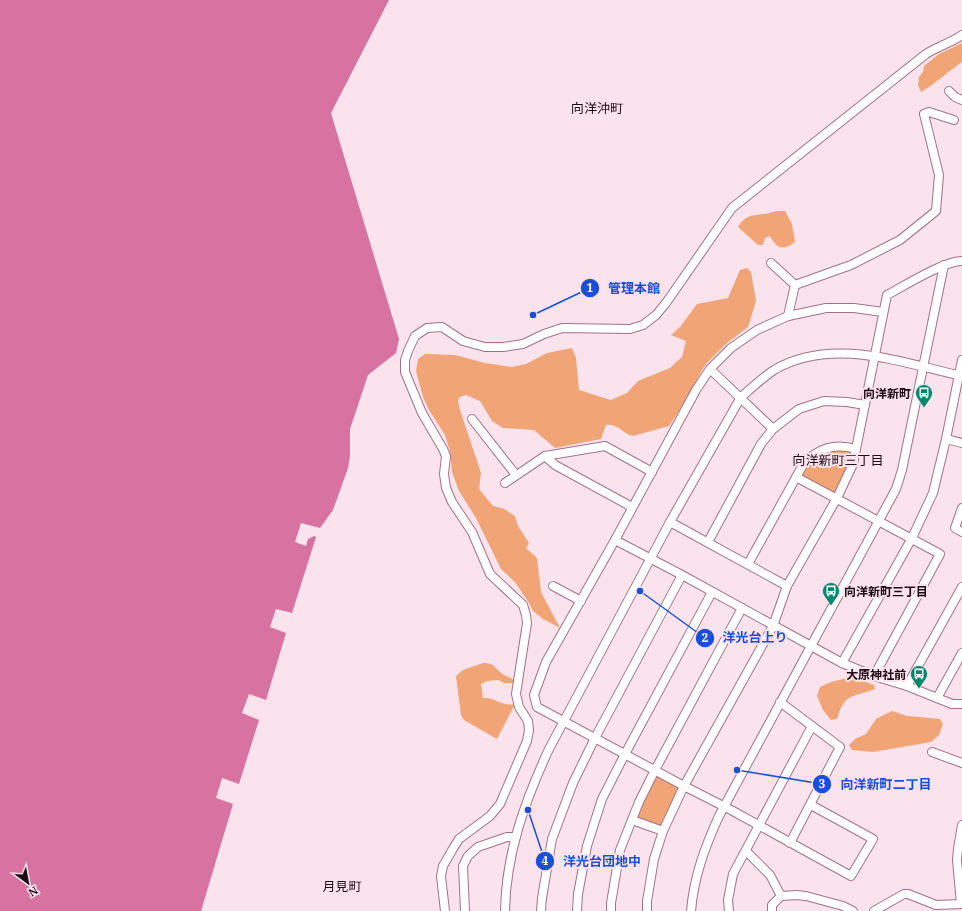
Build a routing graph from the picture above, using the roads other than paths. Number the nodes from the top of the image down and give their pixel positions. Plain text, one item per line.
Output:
1 (962, 35) edge
2 (949, 91) dead end
3 (962, 100) edge
4 (954, 120) dead end
5 (962, 261) edge
6 (771, 263) dead end
7 (944, 265) junction
8 (795, 285) junction
9 (883, 312) junction
10 (788, 316) junction
11 (874, 357) junction
12 (962, 360) edge
13 (924, 367) junction
14 (710, 369) junction
15 (960, 376) edge
16 (741, 397) junction
17 (865, 405) junction
18 (472, 419) dead end
19 (774, 428) junction
20 (946, 440) junction
21 (962, 443) edge
22 (856, 449) junction
23 (545, 456) junction
24 (652, 472) junction
25 (516, 475) junction
26 (796, 477) junction
27 (505, 483) dead end
28 (837, 498) junction
29 (632, 507) junction
30 (962, 508) edge
31 (879, 520) junction
32 (670, 522) junction
33 (962, 532) edge
34 (912, 538) junction
35 (615, 540) junction
36 (708, 542) junction
37 (651, 559) junction
38 (748, 564) junction
39 (682, 575) junction
40 (553, 586) dead end
41 (787, 586) junction
42 (962, 587) edge
43 (712, 592) junction
44 (581, 601) junction
45 (742, 608) junction
46 (773, 626) junction
47 (811, 646) junction
48 (962, 654) edge
49 (842, 663) junction
50 (874, 676) junction
51 (907, 686) junction
52 (937, 698) junction
53 (780, 702) junction
54 (962, 704) edge
55 (564, 720) junction
56 (812, 726) junction
57 (594, 738) junction
58 (932, 752) dead end
59 (624, 754) junction
60 (962, 763) edge
61 (655, 770) junction
62 (684, 786) junction
63 (811, 805) junction
64 (724, 807) junction
65 (632, 820) junction
66 (962, 825) edge
67 (760, 826) junction
68 (663, 831) junction
69 (515, 837) junction
70 (790, 843) junction
71 (746, 851) junction
72 (781, 896) junction
73 (962, 904) edge
74 (445, 911) edge
75 (465, 911) edge
76 (505, 911) edge
77 (541, 911) edge
78 (576, 911) edge
79 (611, 911) edge
80 (647, 911) edge
81 (691, 911) edge
82 (729, 911) edge
83 (772, 911) edge
84 (852, 911) edge
85 (874, 911) edge

1 - 74 street
2 - 3 street
4 - 8 street
5 - 7 street
6 - 8 street
7 - 9 street
7 - 13 street
8 - 10 street
9 - 10 street
9 - 11 street
10 - 14 street
11 - 13 street
11 - 16 street
11 - 17 street
12 - 15 street
13 - 15 street
13 - 31 street
14 - 16 street
14 - 24 street
15 - 20 street
16 - 19 street
16 - 32 street
17 - 19 street
17 - 22 street
18 - 25 street
19 - 36 street
20 - 21 street
20 - 34 street
22 - 26 street
22 - 28 street
23 - 24 street
23 - 25 street
23 - 29 street
24 - 29 street
25 - 27 street
26 - 28 street
26 - 38 street
28 - 31 street
28 - 41 street
29 - 35 street
30 - 33 street
31 - 34 street
31 - 47 street
32 - 36 street
32 - 37 street
34 - 49 street
34 - 50 street
35 - 37 street
35 - 44 street
36 - 38 street
37 - 39 street
37 - 55 street
38 - 41 street
39 - 43 street
39 - 57 street
40 - 44 street
41 - 46 street
42 - 51 street
43 - 45 street
43 - 59 street
44 - 55 street
45 - 46 street
45 - 61 street
46 - 47 street
46 - 62 street
47 - 49 street
47 - 53 street
48 - 52 street
49 - 50 street
50 - 51 street
51 - 52 street
52 - 54 street
53 - 56 street
53 - 64 street
55 - 57 street
55 - 69 street
56 - 63 street
56 - 67 street
57 - 59 street
57 - 77 street
58 - 60 street
59 - 61 street
59 - 78 street
61 - 62 street
61 - 65 street
62 - 64 street
62 - 68 street
63 - 70 street
63 - 70 street
64 - 67 street
64 - 81 street
65 - 68 street
65 - 79 street
66 - 73 street
67 - 70 street
67 - 71 street
68 - 80 street
69 - 75 street
69 - 76 street
71 - 72 street
71 - 82 street
72 - 83 street
72 - 84 street
73 - 85 street

